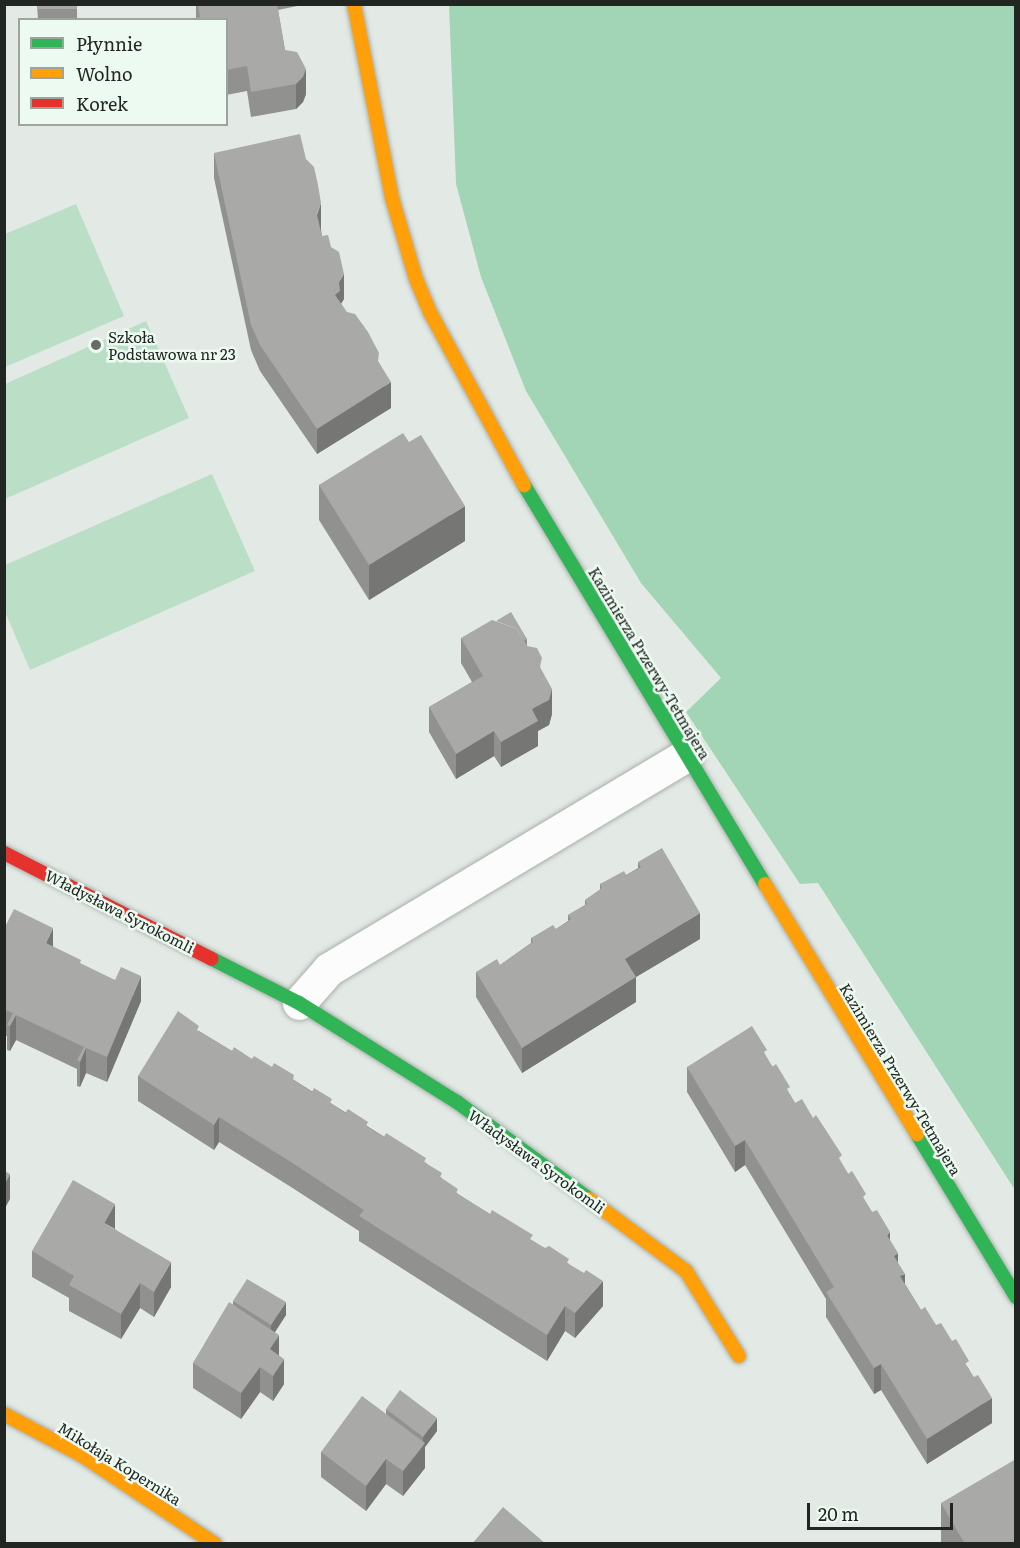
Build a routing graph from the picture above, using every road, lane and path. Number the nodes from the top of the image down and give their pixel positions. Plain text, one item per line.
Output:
1 (354, 4) edge
2 (687, 755) junction
3 (4, 853) edge
4 (299, 1003) junction
5 (1016, 1297) edge
6 (739, 1356) dead end
7 (4, 1414) edge
8 (215, 1544) edge

1 - 2 street, Kazimierza Przerwy-Tetmajera
2 - 4 street
2 - 5 street, Kazimierza Przerwy-Tetmajera
3 - 4 street, Władysława Syrokomli
4 - 6 street, Władysława Syrokomli
7 - 8 street, Mikołaja Kopernika

